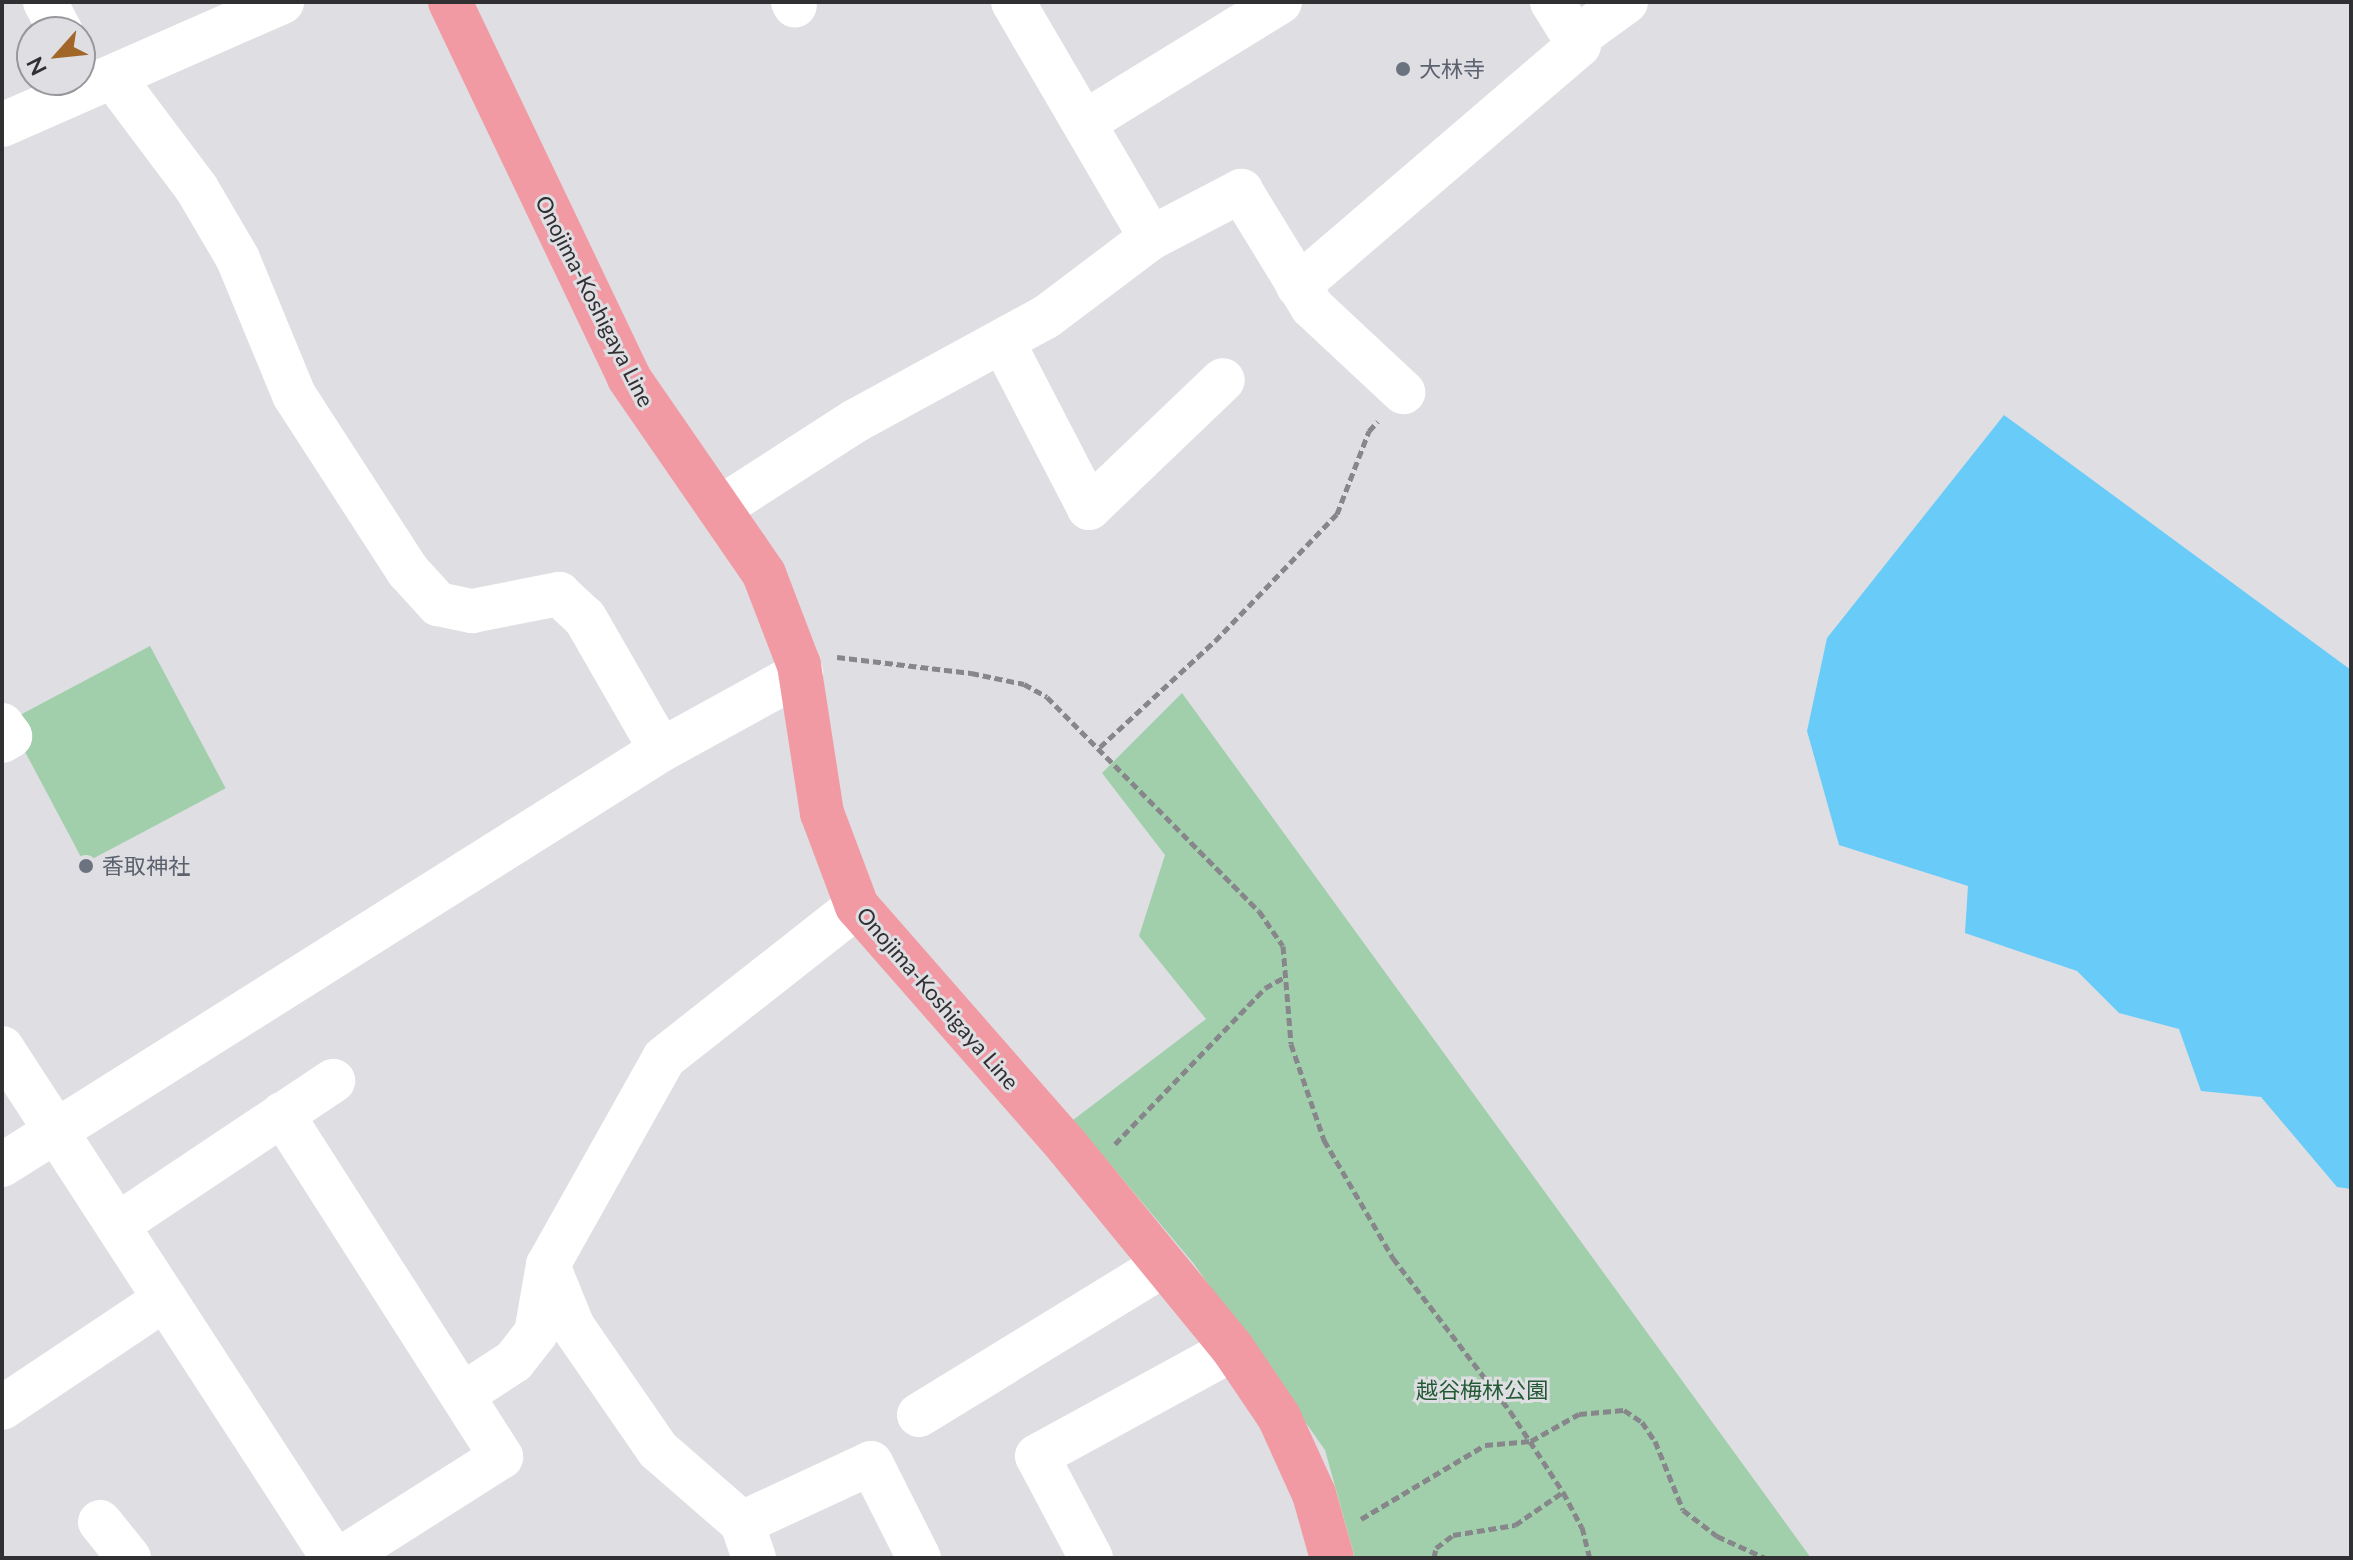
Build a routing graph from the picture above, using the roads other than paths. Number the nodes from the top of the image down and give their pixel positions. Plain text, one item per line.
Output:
1 (450, 2) edge
2 (1013, 2) edge
3 (1280, 2) edge
4 (1552, 2) edge
5 (1626, 2) edge
6 (255, 7) edge
7 (1575, 39) junction
8 (96, 76) edge
9 (96, 79) edge
10 (58, 96) edge
11 (1085, 122) junction
12 (2, 125) edge
13 (1151, 238) junction
14 (1298, 286) junction
15 (1003, 342) junction
16 (1223, 380) dead end
17 (1403, 392) road end
18 (720, 508) junction
19 (817, 665) junction
20 (2, 725) edge
21 (2, 741) edge
22 (661, 750) junction
23 (857, 906) junction
24 (2, 1048) edge
25 (333, 1081) dead end
26 (282, 1114) junction
27 (56, 1130) junction
28 (2, 1165) edge
29 (117, 1225) junction
30 (548, 1265) junction
31 (1164, 1265) junction
32 (165, 1299) junction
33 (1233, 1349) junction
34 (462, 1395) junction
35 (2, 1408) edge
36 (919, 1415) dead end
37 (100, 1522) dead end
38 (748, 1540) edge
39 (129, 1558) edge
40 (333, 1558) edge
41 (342, 1558) edge
42 (919, 1558) edge
43 (1091, 1558) edge
44 (1332, 1558) edge

1 - 18 main road, Onojima-Koshigaya Line
2 - 11 street
3 - 11 street
4 - 7 street
5 - 7 street
6 - 8 street
7 - 14 street
9 - 22 street
10 - 12 street
11 - 13 street
13 - 14 street
13 - 15 street
14 - 17 street
15 - 16 street
15 - 18 street
18 - 19 main road, Onojima-Koshigaya Line
19 - 22 street
19 - 23 main road, Onojima-Koshigaya Line
20 - 21 street
22 - 27 street
23 - 30 street
23 - 31 main road, Onojima-Koshigaya Line
24 - 27 street
25 - 26 street
26 - 29 street
26 - 34 street
27 - 28 street
27 - 29 street
29 - 32 street
30 - 34 street
30 - 38 street
31 - 33 main road, Onojima-Koshigaya Line
31 - 36 street
32 - 35 street
32 - 40 street
33 - 43 street
33 - 44 main road, Onojima-Koshigaya Line
34 - 41 street
37 - 39 street
38 - 42 street

